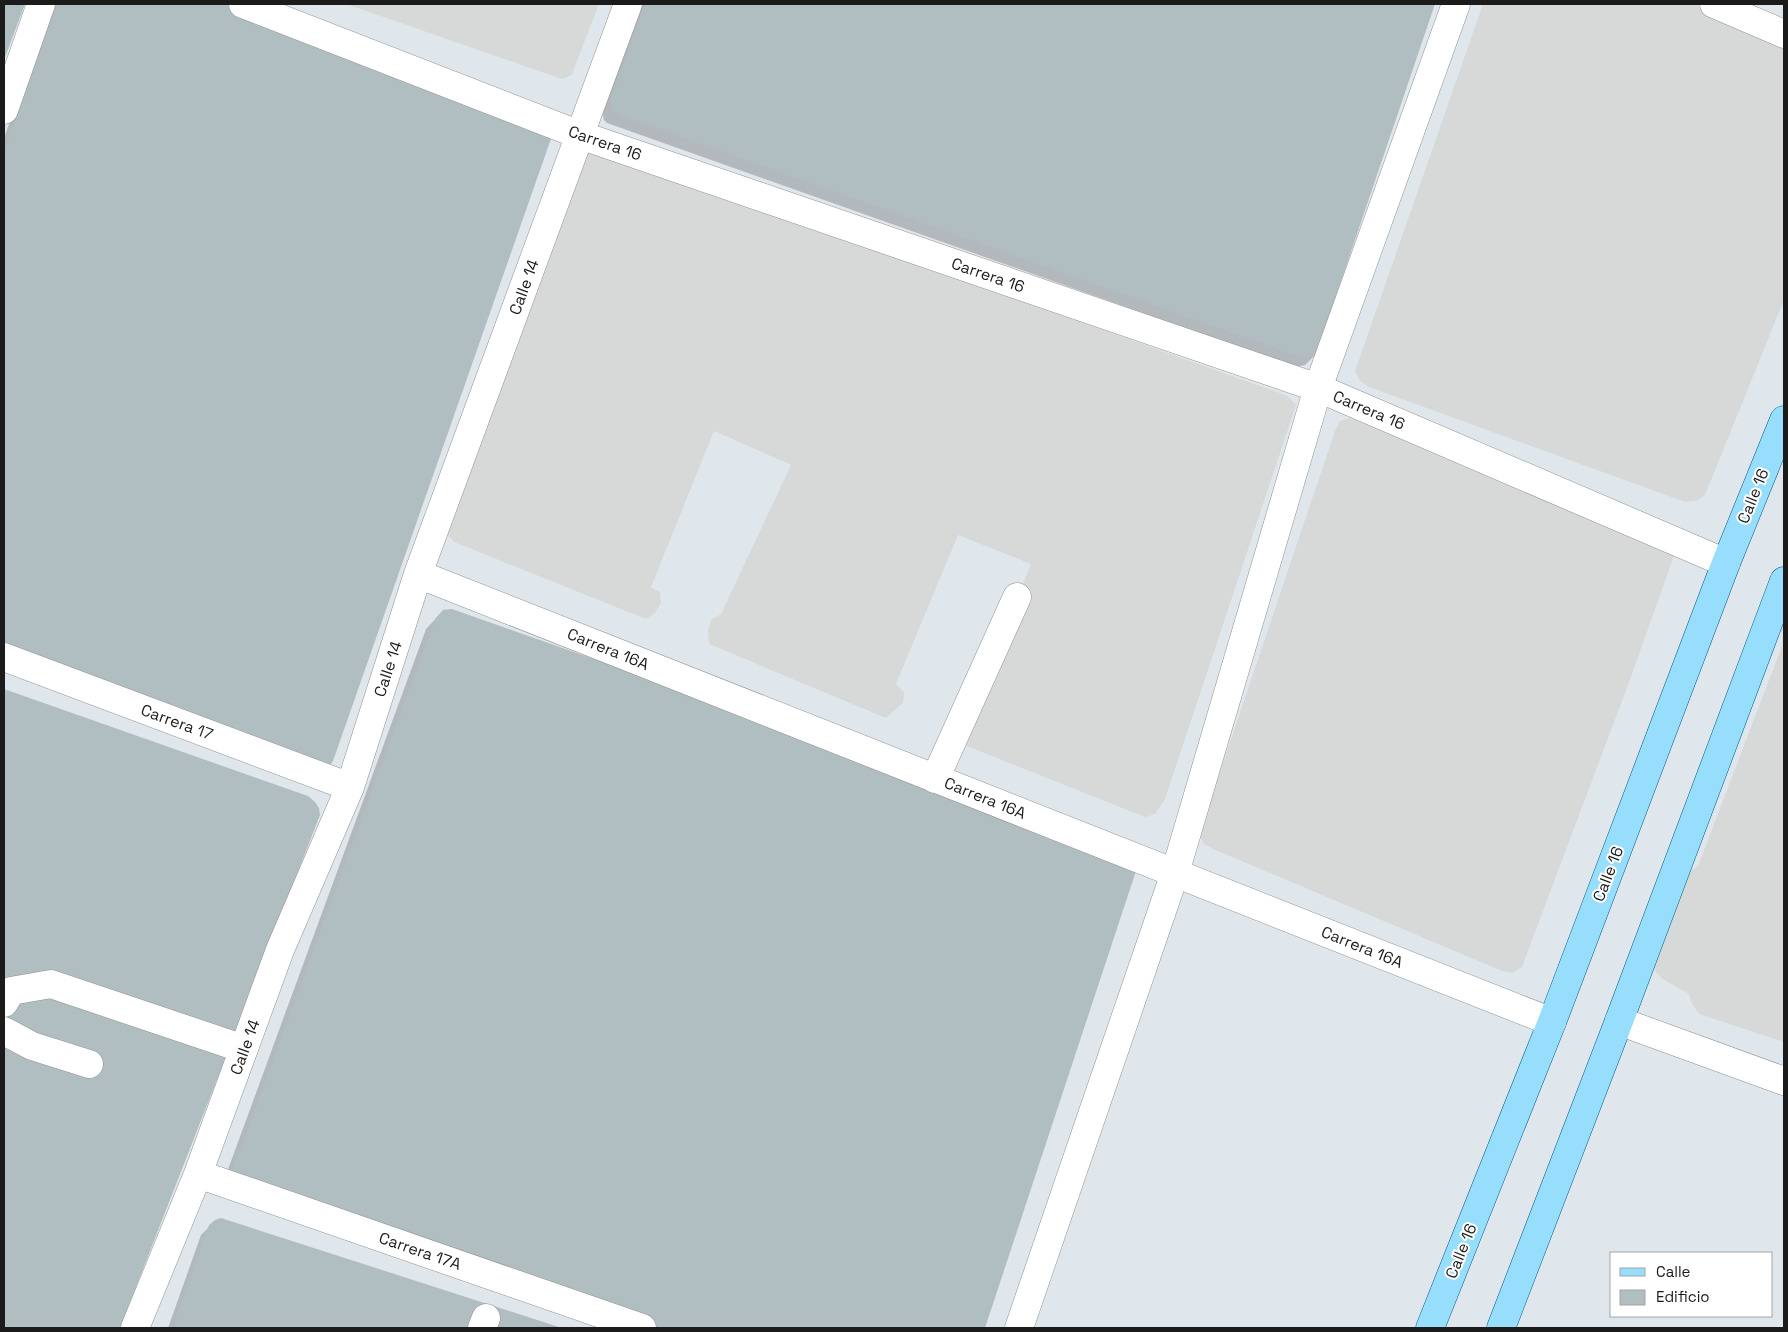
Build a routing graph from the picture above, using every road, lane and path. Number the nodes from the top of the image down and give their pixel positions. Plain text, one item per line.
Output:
1 (41, 4) edge
2 (243, 4) edge
3 (628, 4) edge
4 (1456, 4) edge
5 (1714, 4) edge
6 (1784, 34) edge
7 (4, 110) edge
8 (580, 135) junction
9 (1318, 388) junction
10 (1784, 420) edge
11 (1726, 563) junction
12 (418, 574) junction
13 (1784, 581) edge
14 (1017, 598) dead end
15 (4, 657) edge
16 (935, 779) junction
17 (350, 787) junction
18 (1175, 873) junction
19 (4, 1003) edge
20 (1619, 1021) junction
21 (1552, 1022) junction
22 (4, 1032) edge
23 (244, 1049) junction
24 (89, 1064) dead end
25 (1784, 1081) edge
26 (198, 1174) junction
27 (135, 1328) edge
28 (642, 1328) edge
29 (1019, 1328) edge
30 (1430, 1328) edge
31 (1501, 1328) edge

1 - 7 street
2 - 8 street, Carrera 16
3 - 8 street, Calle 14
4 - 9 street
5 - 6 street
8 - 9 street, Carrera 16
8 - 12 street, Calle 14
9 - 11 street, Carrera 16
9 - 18 street
10 - 11 main road, Calle 16
11 - 21 main road, Calle 16
12 - 16 street, Carrera 16A
12 - 17 street, Calle 14
13 - 20 main road
14 - 16 street
15 - 17 street, Carrera 17
16 - 18 street, Carrera 16A
17 - 23 street, Calle 14
18 - 21 street, Carrera 16A
18 - 29 street
19 - 23 street
20 - 25 street
20 - 31 main road
21 - 30 main road, Calle 16
22 - 24 street
23 - 26 street, Calle 14
26 - 27 street, Calle 14
26 - 28 street, Carrera 17A

